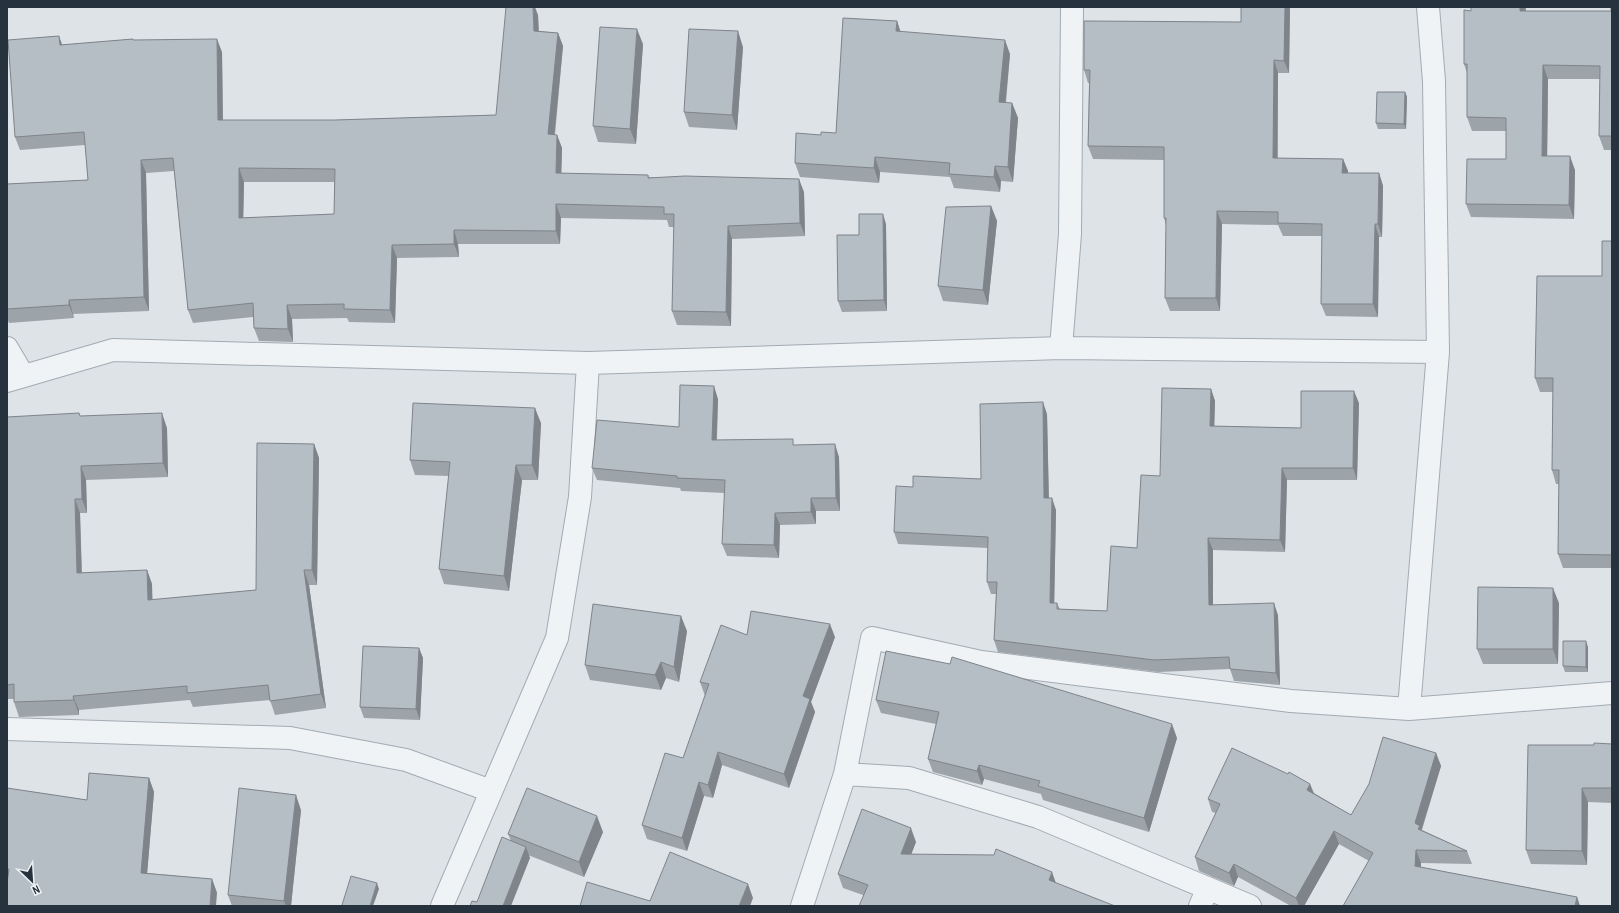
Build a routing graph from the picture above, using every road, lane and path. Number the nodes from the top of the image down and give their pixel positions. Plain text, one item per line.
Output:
1 (1072, 7) edge
2 (1428, 7) edge
3 (7, 348) edge
4 (1061, 348) junction
5 (1438, 352) junction
6 (588, 363) junction
7 (15, 378) edge
8 (1612, 693) edge
9 (1409, 709) junction
10 (7, 729) edge
11 (845, 774) junction
12 (491, 791) junction
13 (1204, 897) edge
14 (442, 906) edge
15 (802, 906) edge
16 (1250, 906) edge

1 - 4 street
2 - 5 street
3 - 7 street
4 - 5 street
4 - 6 street
5 - 9 street
6 - 7 street
6 - 12 street
8 - 9 street
9 - 11 street
10 - 12 street
11 - 13 street
11 - 15 street
12 - 14 street
13 - 16 street

